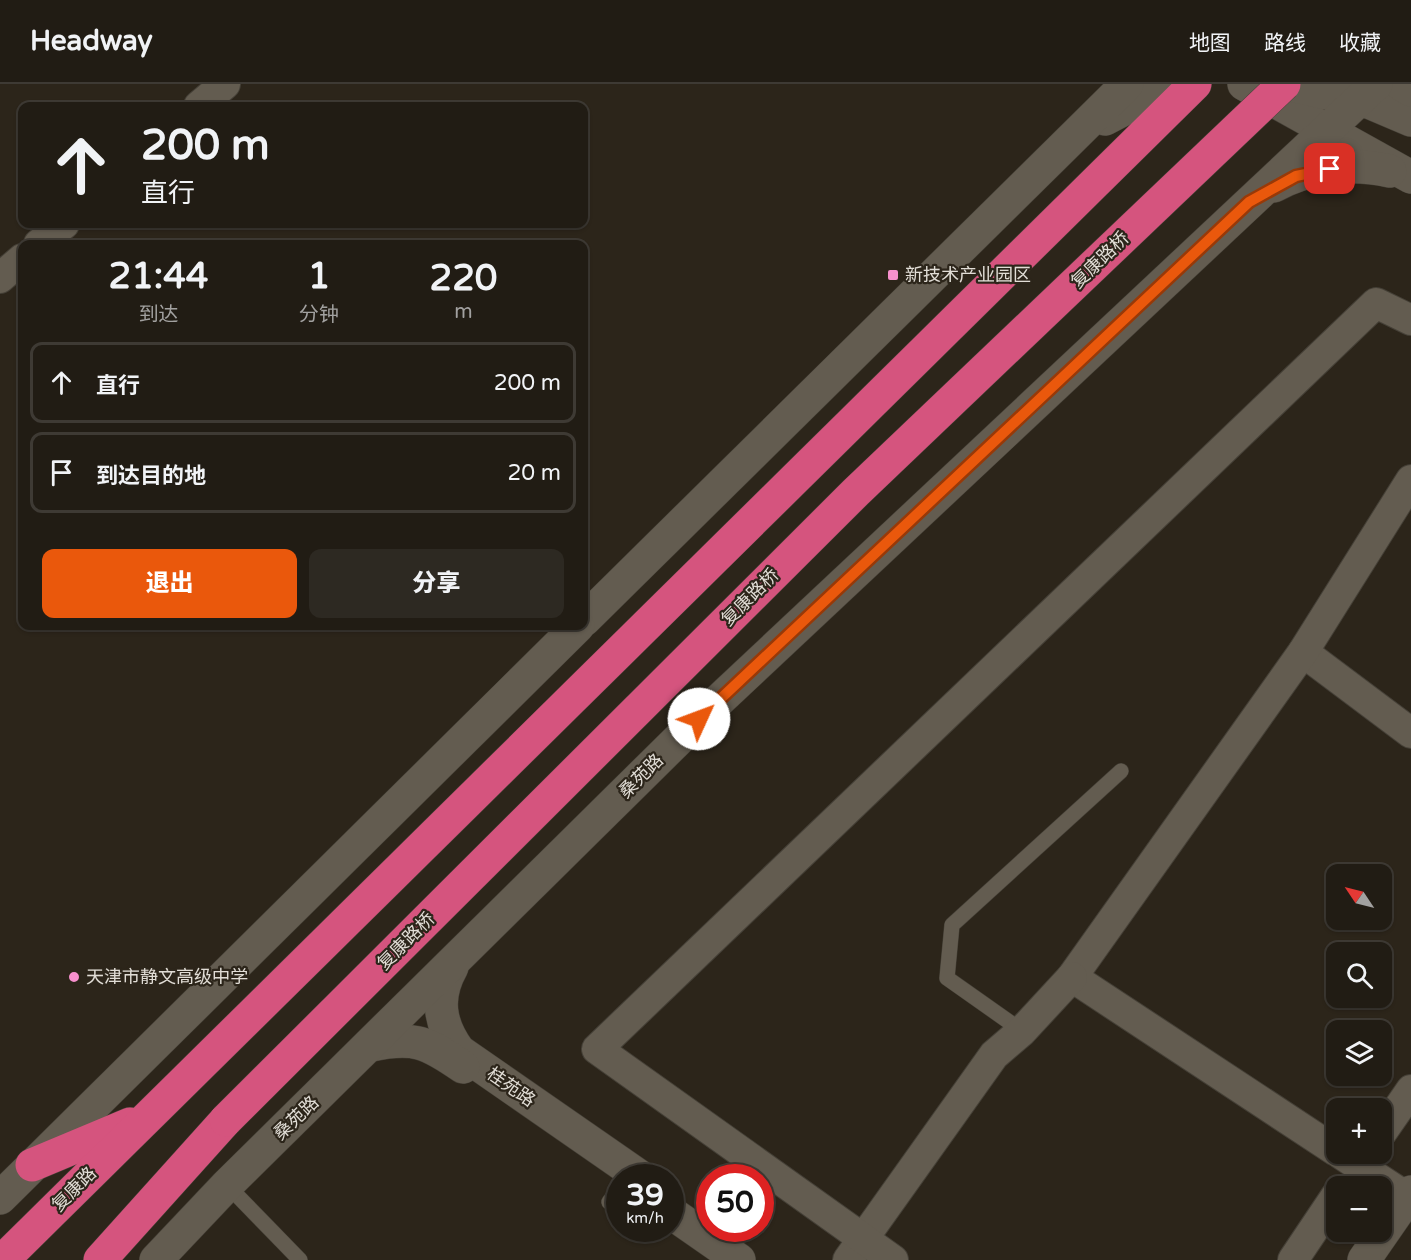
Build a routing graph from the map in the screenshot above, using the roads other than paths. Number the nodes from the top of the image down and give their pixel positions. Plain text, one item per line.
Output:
1 (225, 84) edge
2 (1127, 84) edge
3 (1179, 84) edge
4 (1195, 84) edge
5 (1244, 84) edge
6 (1285, 84) edge
7 (1401, 84) edge
8 (1362, 89) edge
9 (1411, 90) edge
10 (204, 102) edge
11 (1411, 120) edge
12 (1326, 130) junction
13 (1072, 138) junction
14 (1409, 176) edge
15 (1249, 202) junction
16 (59, 228) edge
17 (44, 240) edge
18 (18, 262) edge
19 (0, 278) edge
20 (1411, 320) edge
21 (1411, 480) edge
22 (588, 616) edge
23 (574, 630) edge
24 (1303, 652) junction
25 (1411, 733) edge
26 (1121, 771) dead end
27 (454, 962) junction
28 (1072, 977) junction
29 (1022, 1031) junction
30 (371, 1045) junction
31 (1411, 1090) edge
32 (146, 1118) junction
33 (1392, 1118) edge
34 (1326, 1147) edge
35 (190, 1162) junction
36 (1352, 1164) edge
37 (32, 1165) junction
38 (606, 1167) edge
39 (606, 1169) edge
40 (227, 1185) junction
41 (0, 1198) edge
42 (1410, 1201) edge
43 (1326, 1211) edge
44 (684, 1222) edge
45 (736, 1242) edge
46 (856, 1250) edge
47 (160, 1255) edge
48 (3, 1260) edge
49 (100, 1260) edge
50 (300, 1260) edge
51 (739, 1260) edge
52 (761, 1260) edge
53 (893, 1260) edge
54 (1293, 1260) edge
55 (1364, 1260) edge
56 (1378, 1260) edge

1 - 10 street
2 - 13 main road
3 - 13 main road
4 - 32 highway, 复康路
5 - 12 main road
6 - 8 main road
6 - 35 highway, 复康路桥, bridge
7 - 9 main road
8 - 11 main road
8 - 12 main road, 桑苑路
8 - 14 main road
12 - 14 main road
12 - 15 main road, 桑苑路
13 - 22 main road
14 - 15 main road
15 - 27 main road, 桑苑路
16 - 17 street
18 - 19 street
20 - 46 street
21 - 24 street
23 - 37 main road
24 - 25 street
24 - 28 street
26 - 29 lane
27 - 30 main road, 桑苑路
27 - 38 main road, 桂苑路
28 - 29 street
28 - 34 street
29 - 46 street
30 - 39 main road, 桂苑路
30 - 40 main road, 桑苑路
31 - 33 street
32 - 37 highway
32 - 48 highway, 复康路
35 - 47 main road
35 - 49 highway
36 - 42 street
37 - 41 main road
40 - 47 main road, 桑苑路
40 - 50 lane
42 - 55 main road
42 - 56 main road
43 - 54 street
44 - 51 main road
45 - 52 main road
46 - 53 street

